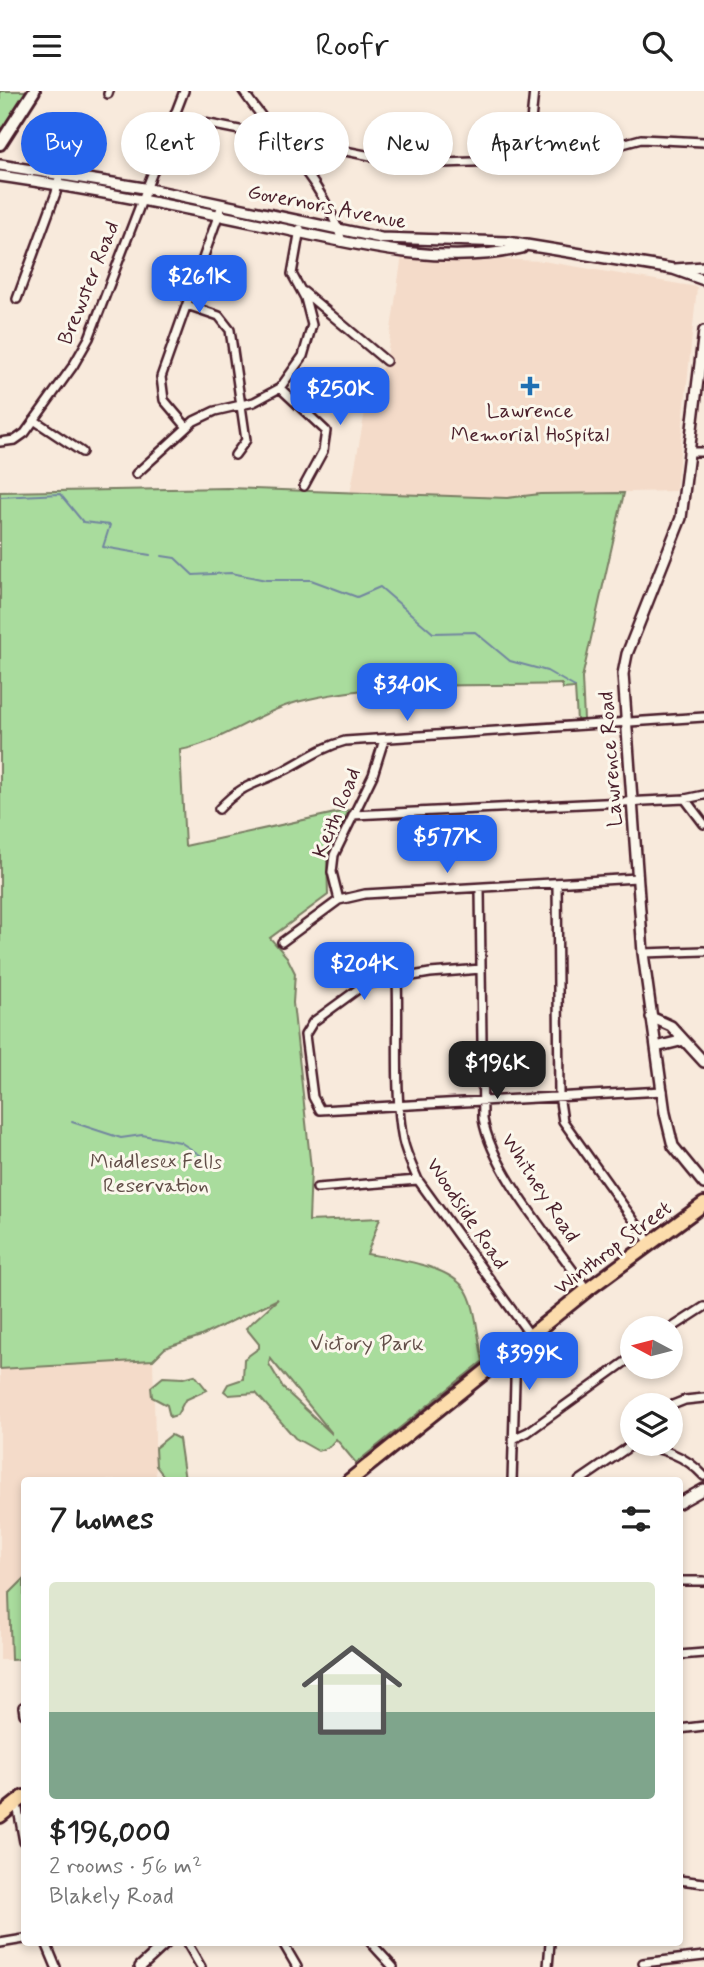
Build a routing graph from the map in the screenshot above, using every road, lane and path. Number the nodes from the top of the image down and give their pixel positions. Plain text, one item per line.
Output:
1 (34, 91) edge
2 (184, 91) edge
3 (243, 91) edge
4 (534, 91) edge
5 (176, 112) edge
6 (259, 112) edge
7 (532, 112) edge
8 (704, 142) edge
9 (0, 143) edge
10 (624, 143) edge
11 (349, 153) edge
12 (467, 162) edge
13 (0, 165) edge
14 (21, 168) edge
15 (60, 175) edge
16 (71, 175) edge
17 (149, 175) edge
18 (309, 175) edge
19 (0, 176) edge
20 (58, 184) junction
21 (144, 188) junction
22 (140, 199) junction
23 (222, 205) junction
24 (219, 215) junction
25 (301, 221) junction
26 (339, 229) junction
27 (299, 232) junction
28 (342, 241) junction
29 (526, 247) junction
30 (704, 267) edge
31 (673, 269) junction
32 (704, 280) edge
33 (300, 289) junction
34 (18, 299) dead end
35 (187, 305) junction
36 (327, 311) junction
37 (312, 325) junction
38 (704, 331) edge
39 (386, 361) dead end
40 (701, 376) edge
41 (280, 388) junction
42 (241, 406) junction
43 (34, 420) junction
44 (186, 426) junction
45 (1, 442) edge
46 (82, 452) dead end
47 (690, 452) junction
48 (704, 452) edge
49 (235, 455) dead end
50 (136, 474) dead end
51 (304, 486) dead end
52 (704, 717) edge
53 (626, 723) junction
54 (384, 740) junction
55 (704, 795) edge
56 (685, 799) junction
57 (631, 801) junction
58 (219, 809) dead end
59 (354, 815) junction
60 (704, 824) edge
61 (637, 878) junction
62 (557, 883) junction
63 (480, 889) junction
64 (339, 901) junction
65 (282, 942) dead end
66 (704, 951) edge
67 (643, 953) junction
68 (481, 969) junction
69 (397, 978) junction
70 (651, 1017) junction
71 (684, 1040) junction
72 (656, 1047) junction
73 (704, 1062) edge
74 (663, 1091) junction
75 (559, 1095) junction
76 (483, 1100) junction
77 (400, 1107) junction
78 (418, 1180) junction
79 (704, 1184) edge
80 (317, 1188) dead end
81 (704, 1204) edge
82 (650, 1243) junction
83 (587, 1290) junction
84 (704, 1307) edge
85 (683, 1321) edge
86 (530, 1335) junction
87 (516, 1346) junction
88 (620, 1366) edge
89 (704, 1398) edge
90 (683, 1401) edge
91 (515, 1438) junction
92 (620, 1453) edge
93 (677, 1456) edge
94 (704, 1476) edge
95 (354, 1477) edge
96 (512, 1477) edge
97 (585, 1477) edge
98 (704, 1489) edge
99 (683, 1501) edge
100 (683, 1581) edge
101 (704, 1581) edge
102 (704, 1653) edge
103 (683, 1655) edge
104 (704, 1726) edge
105 (683, 1729) edge
106 (20, 1801) edge
107 (0, 1815) edge
108 (683, 1880) edge
109 (704, 1883) edge
110 (21, 1940) edge
111 (0, 1943) edge
112 (47, 1946) edge
113 (163, 1946) edge
114 (189, 1946) edge
115 (285, 1946) edge
116 (377, 1946) edge
117 (550, 1946) edge
118 (704, 1956) edge
119 (642, 1962) edge
120 (56, 1967) edge
121 (140, 1967) edge
122 (201, 1967) edge
123 (297, 1967) edge
124 (393, 1967) edge
125 (548, 1967) edge

1 - 9 main road
2 - 5 street, Brewster Road
3 - 6 street
4 - 7 street
8 - 10 street
11 - 12 street
13 - 14 street, Governors Avenue
15 - 20 street
16 - 21 street, Governors Avenue
17 - 21 street, Brewster Road
18 - 26 street
19 - 20 street, Governors Avenue
20 - 22 street, Governors Avenue
20 - 34 street
21 - 22 street, Brewster Road
21 - 23 street, Governors Avenue
22 - 24 street, Governors Avenue
22 - 43 street, Brewster Road
23 - 24 street
23 - 25 street, Governors Avenue
24 - 27 street, Governors Avenue
24 - 35 street
25 - 26 street, Governors Avenue
25 - 27 street
26 - 28 street
26 - 29 street, Governors Avenue
27 - 28 street, Governors Avenue
27 - 33 street
28 - 29 street, Governors Avenue
29 - 31 street, Governors Avenue
30 - 31 street, Governors Avenue
31 - 32 street, Governors Avenue
33 - 36 street
33 - 37 street
35 - 42 street
35 - 44 street
36 - 37 street
36 - 39 street
37 - 41 street
38 - 40 street, Lawrence Road
40 - 47 street, Lawrence Road
41 - 42 street
41 - 51 street
42 - 44 street
42 - 49 street
43 - 45 street, Brewster Road
43 - 46 street
44 - 50 street
47 - 48 street
47 - 53 street, Lawrence Road
52 - 53 street
53 - 54 street
53 - 57 street, Lawrence Road
54 - 58 street
54 - 59 street, Keith Road
55 - 56 street
56 - 57 street
56 - 60 street
57 - 59 street
57 - 61 street, Lawrence Road
59 - 64 street, Keith Road
61 - 62 street
61 - 67 street, Lawrence Road
62 - 63 street
62 - 75 street
63 - 64 street
63 - 68 street, Whitney Road
64 - 65 street
66 - 67 street
67 - 70 street, Lawrence Road
68 - 69 street
68 - 76 street, Whitney Road
69 - 77 street, Woodside Road
69 - 77 street
70 - 71 street
70 - 72 street, Lawrence Road
71 - 72 street
71 - 73 street
72 - 74 street, Lawrence Road
74 - 75 street
74 - 79 street, Lawrence Road
75 - 76 street
75 - 82 street
76 - 77 street
76 - 83 street, Whitney Road
77 - 78 street, Woodside Road
78 - 80 street
78 - 86 street, Woodside Road
81 - 82 main road, Winthrop Street
82 - 83 main road, Winthrop Street
83 - 86 main road, Winthrop Street
84 - 85 street
86 - 87 main road, Winthrop Street
87 - 91 street
87 - 95 main road, Winthrop Street
88 - 91 street
89 - 90 street
91 - 96 street
92 - 97 street
93 - 94 street
98 - 99 street
100 - 101 street
102 - 103 street
104 - 105 street
106 - 107 main road
108 - 109 street
110 - 111 street
112 - 120 street
113 - 121 street
114 - 122 street
115 - 123 street
116 - 124 street
117 - 125 street
118 - 119 street

